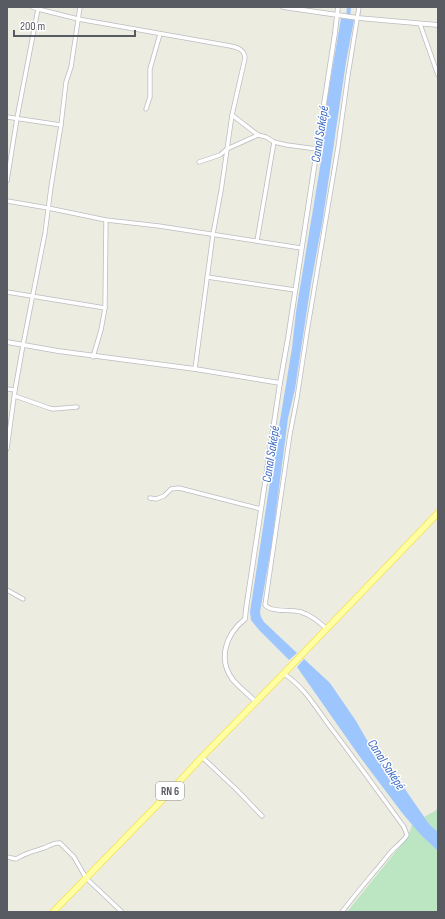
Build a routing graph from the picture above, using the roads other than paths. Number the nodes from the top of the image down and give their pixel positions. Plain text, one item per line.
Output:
1 (32, 7) edge
2 (80, 7) edge
3 (283, 7) edge
4 (338, 7) edge
5 (356, 7) edge
6 (359, 7) edge
7 (38, 9) junction
8 (337, 15) junction
9 (358, 18) junction
10 (78, 19) junction
11 (420, 24) junction
12 (438, 25) edge
13 (160, 34) junction
14 (438, 75) edge
15 (146, 109) dead end
16 (232, 115) junction
17 (7, 117) edge
18 (17, 118) junction
19 (60, 125) junction
20 (258, 135) junction
21 (274, 142) junction
22 (227, 149) junction
23 (317, 149) junction
24 (9, 159) edge
25 (199, 162) dead end
26 (7, 181) edge
27 (7, 201) edge
28 (48, 208) junction
29 (106, 220) junction
30 (213, 234) junction
31 (257, 241) junction
32 (301, 248) junction
33 (207, 277) junction
34 (295, 290) junction
35 (7, 292) edge
36 (33, 295) junction
37 (105, 308) junction
38 (7, 342) edge
39 (23, 345) junction
40 (93, 357) junction
41 (195, 369) junction
42 (280, 383) junction
43 (7, 389) edge
44 (15, 390) junction
45 (15, 396) junction
46 (77, 407) dead end
47 (7, 449) edge
48 (150, 498) dead end
49 (261, 509) junction
50 (438, 513) edge
51 (7, 590) edge
52 (23, 599) dead end
53 (327, 629) junction
54 (286, 672) junction
55 (256, 702) junction
56 (202, 757) junction
57 (262, 816) dead end
58 (7, 857) edge
59 (86, 878) junction
60 (53, 912) edge
61 (122, 912) edge
62 (342, 912) edge

1 - 7 street
2 - 10 street
3 - 8 street
4 - 8 street
5 - 6 street
6 - 9 street
7 - 10 street
7 - 18 street
8 - 9 street
8 - 23 street
9 - 11 street
9 - 53 street
10 - 13 street
10 - 19 street
11 - 12 street
11 - 14 street
13 - 15 street
13 - 16 street
16 - 20 street
16 - 22 street
17 - 18 street
18 - 19 street
18 - 24 street
19 - 28 street
20 - 21 street
20 - 22 street
21 - 23 street
21 - 31 street
22 - 25 street
22 - 30 street
23 - 32 street
24 - 26 street
27 - 28 street
28 - 29 street
28 - 36 street
29 - 30 street
29 - 37 street
30 - 31 street
30 - 33 street
31 - 32 street
32 - 34 street
33 - 34 street
33 - 41 street
34 - 42 street
35 - 36 street
36 - 37 street
36 - 39 street
37 - 40 street
38 - 39 street
39 - 40 street
39 - 44 street
40 - 41 street
41 - 42 street
42 - 49 street
43 - 44 street
44 - 45 street
45 - 46 street
45 - 47 street
48 - 49 street
49 - 55 street
50 - 53 main road, RN 6
51 - 52 street
53 - 54 main road, RN 6
54 - 55 main road, RN 6
54 - 62 street
55 - 56 main road, RN 6
56 - 57 street
56 - 59 main road, RN 6
58 - 59 street
59 - 60 main road, RN 6
59 - 61 street

